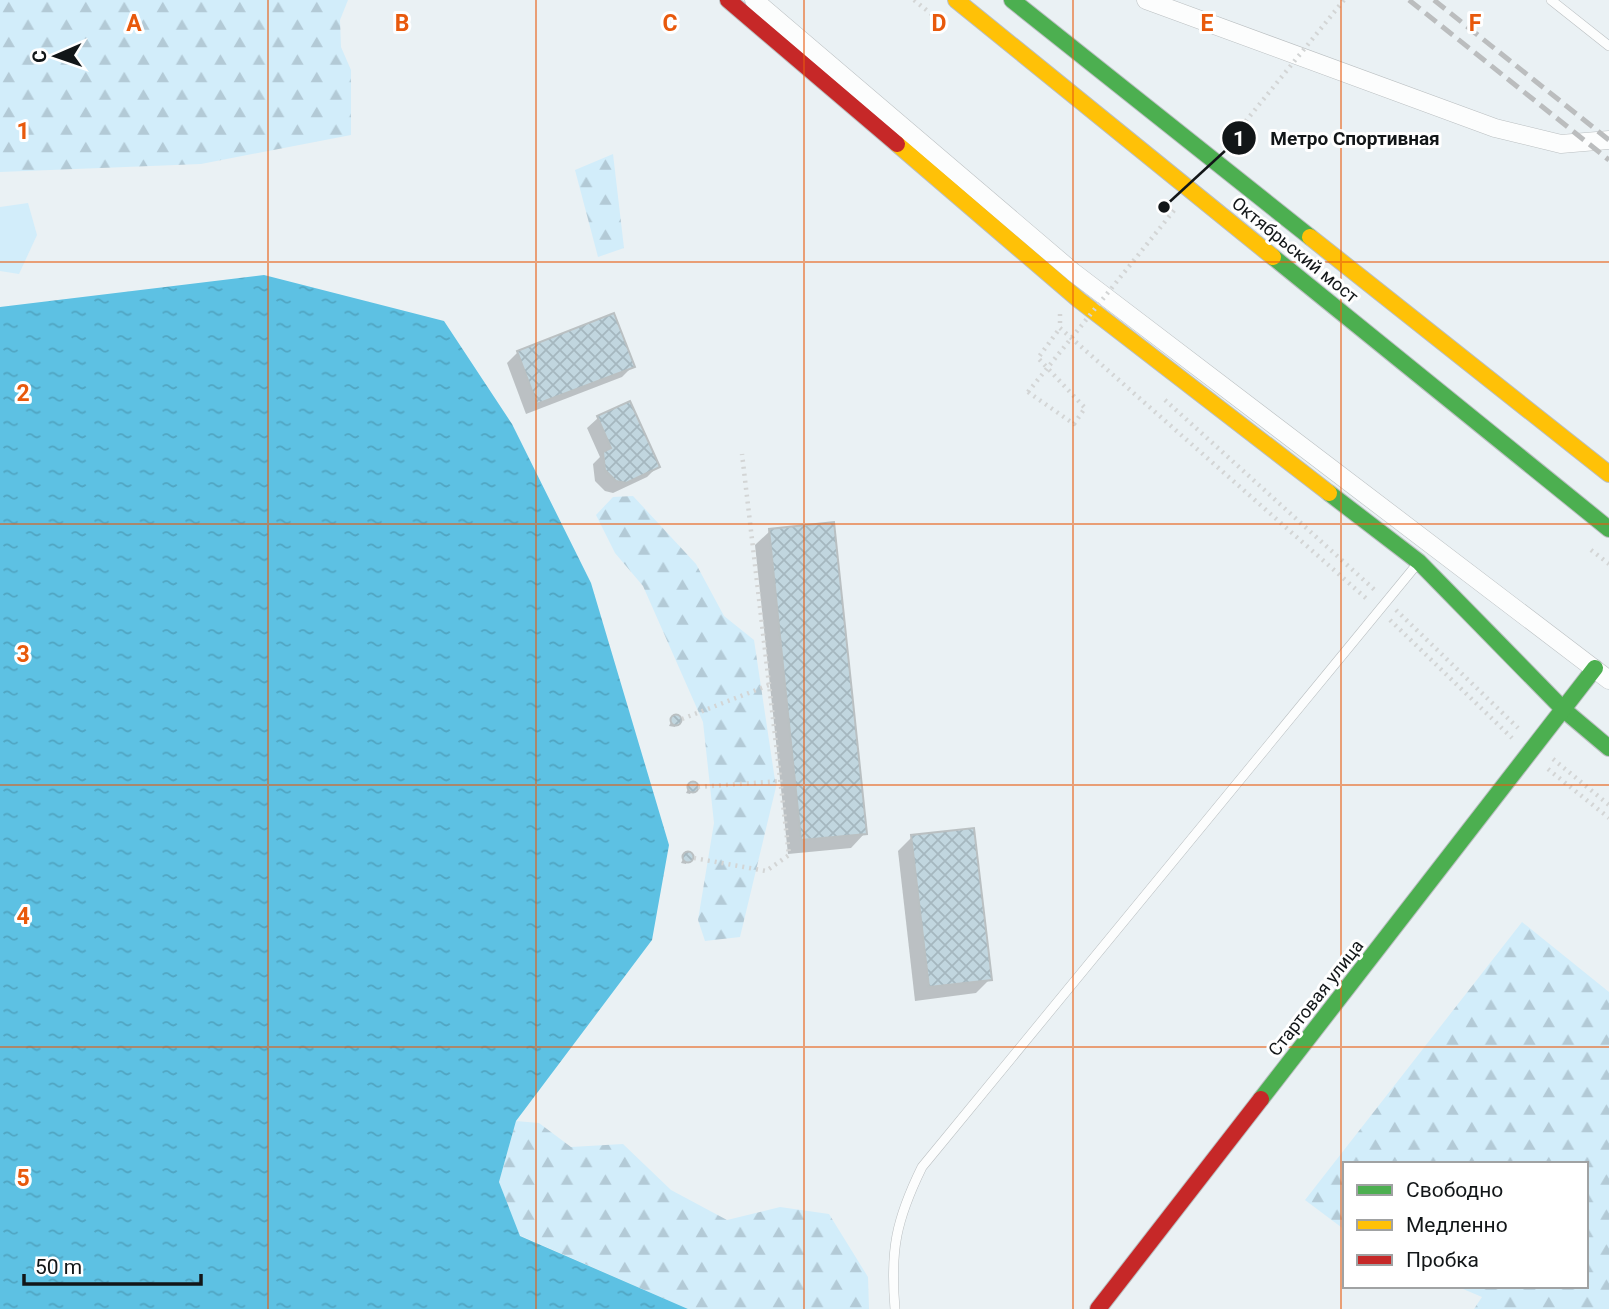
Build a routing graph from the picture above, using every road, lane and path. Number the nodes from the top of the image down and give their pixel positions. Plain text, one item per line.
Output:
1 (728, 0) edge
2 (754, 0) edge
3 (956, 0) edge
4 (1012, 0) edge
5 (1146, 0) edge
6 (1344, 0) edge
7 (1551, 0) edge
8 (1609, 46) edge
9 (1609, 140) edge
10 (1228, 143) dead end
11 (1176, 208) dead end
12 (1079, 300) junction
13 (1060, 306) dead end
14 (1070, 315) junction
15 (1060, 328) junction
16 (1091, 333) dead end
17 (1162, 398) dead end
18 (742, 454) dead end
19 (1609, 474) edge
20 (1609, 529) edge
21 (1419, 562) junction
22 (1386, 600) junction
23 (1378, 609) junction
24 (1595, 668) junction
25 (1609, 680) edge
26 (769, 685) junction
27 (1564, 710) junction
28 (682, 719) dead end
29 (1609, 748) edge
30 (1532, 749) junction
31 (780, 781) junction
32 (698, 787) dead end
33 (1609, 805) edge
34 (1609, 818) edge
35 (694, 858) dead end
36 (895, 1309) edge
37 (1098, 1309) edge

1 - 12 street
2 - 24 street
3 - 20 street, Октябрьский мост
4 - 19 street, Октябрьский мост
5 - 9 street
6 - 10 path, bridge
7 - 8 lane
11 - 15 path, bridge
12 - 14 path
12 - 21 street
13 - 15 path
14 - 15 path
14 - 16 path
15 - 23 path
17 - 22 path
18 - 26 path
21 - 22 lane
21 - 27 street
22 - 23 lane
22 - 30 path
23 - 30 path
23 - 36 lane
24 - 25 street
24 - 27 street, Стартовая улица
26 - 28 path
26 - 31 path
27 - 29 street
27 - 30 street, Стартовая улица
30 - 33 path
30 - 34 path
30 - 37 street, Стартовая улица
31 - 32 path
31 - 35 path

